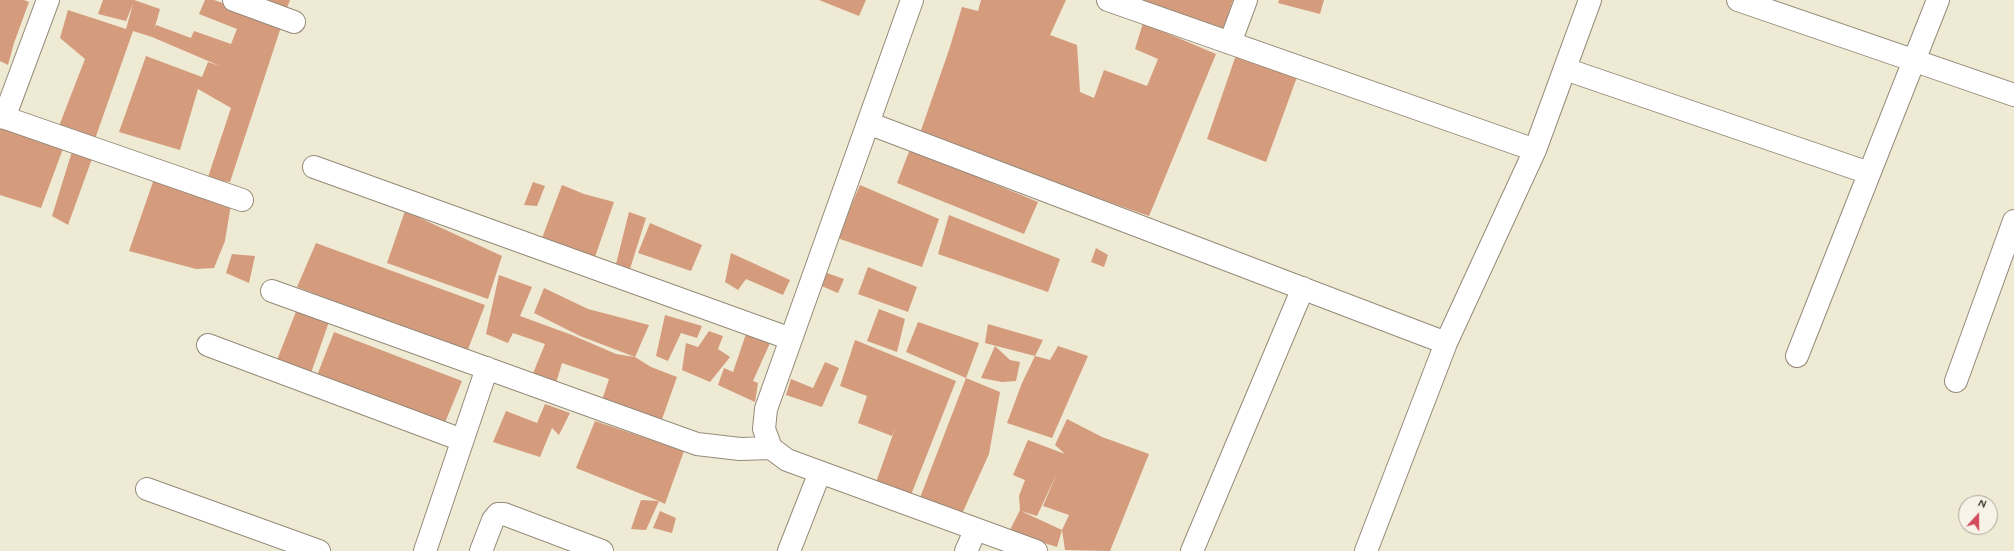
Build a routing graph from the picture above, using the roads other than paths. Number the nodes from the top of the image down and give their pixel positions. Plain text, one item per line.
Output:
1 (48, 0) edge
2 (234, 0) edge
3 (912, 0) edge
4 (1108, 0) edge
5 (1246, 0) edge
6 (1590, 0) edge
7 (1738, 0) edge
8 (1938, 0) edge
9 (294, 22) dead end
10 (1230, 43) junction
11 (1914, 61) junction
12 (1565, 69) junction
13 (2014, 95) edge
14 (2, 117) edge
15 (868, 123) junction
16 (1535, 150) junction
17 (314, 167) dead end
18 (1869, 172) junction
19 (242, 200) dead end
20 (2014, 221) edge
21 (1303, 288) junction
22 (272, 291) dead end
23 (791, 339) junction
24 (1446, 343) junction
25 (208, 345) dead end
26 (1797, 356) dead end
27 (487, 368) junction
28 (1956, 381) dead end
29 (462, 440) junction
30 (771, 448) junction
31 (820, 472) junction
32 (147, 489) dead end
33 (976, 529) junction
34 (319, 551) edge
35 (425, 551) edge
36 (481, 551) edge
37 (602, 551) edge
38 (789, 551) edge
39 (966, 551) edge
40 (1036, 551) edge
41 (1192, 551) edge
42 (1366, 551) edge

1 - 14 street
2 - 9 street
3 - 15 street
4 - 10 street
5 - 10 street
6 - 12 street
7 - 11 street
8 - 11 street
10 - 16 street
11 - 13 street
11 - 18 street
12 - 16 street
12 - 18 street
14 - 19 street
15 - 21 street
15 - 23 street
16 - 24 street
17 - 23 street
18 - 26 street
20 - 28 street
21 - 24 street
21 - 41 street
22 - 27 street
23 - 30 street
24 - 42 street
25 - 29 street
27 - 29 street
27 - 30 street
29 - 35 street
30 - 31 street
31 - 33 street
31 - 38 street
32 - 34 street
33 - 39 street
33 - 40 street
36 - 37 street

